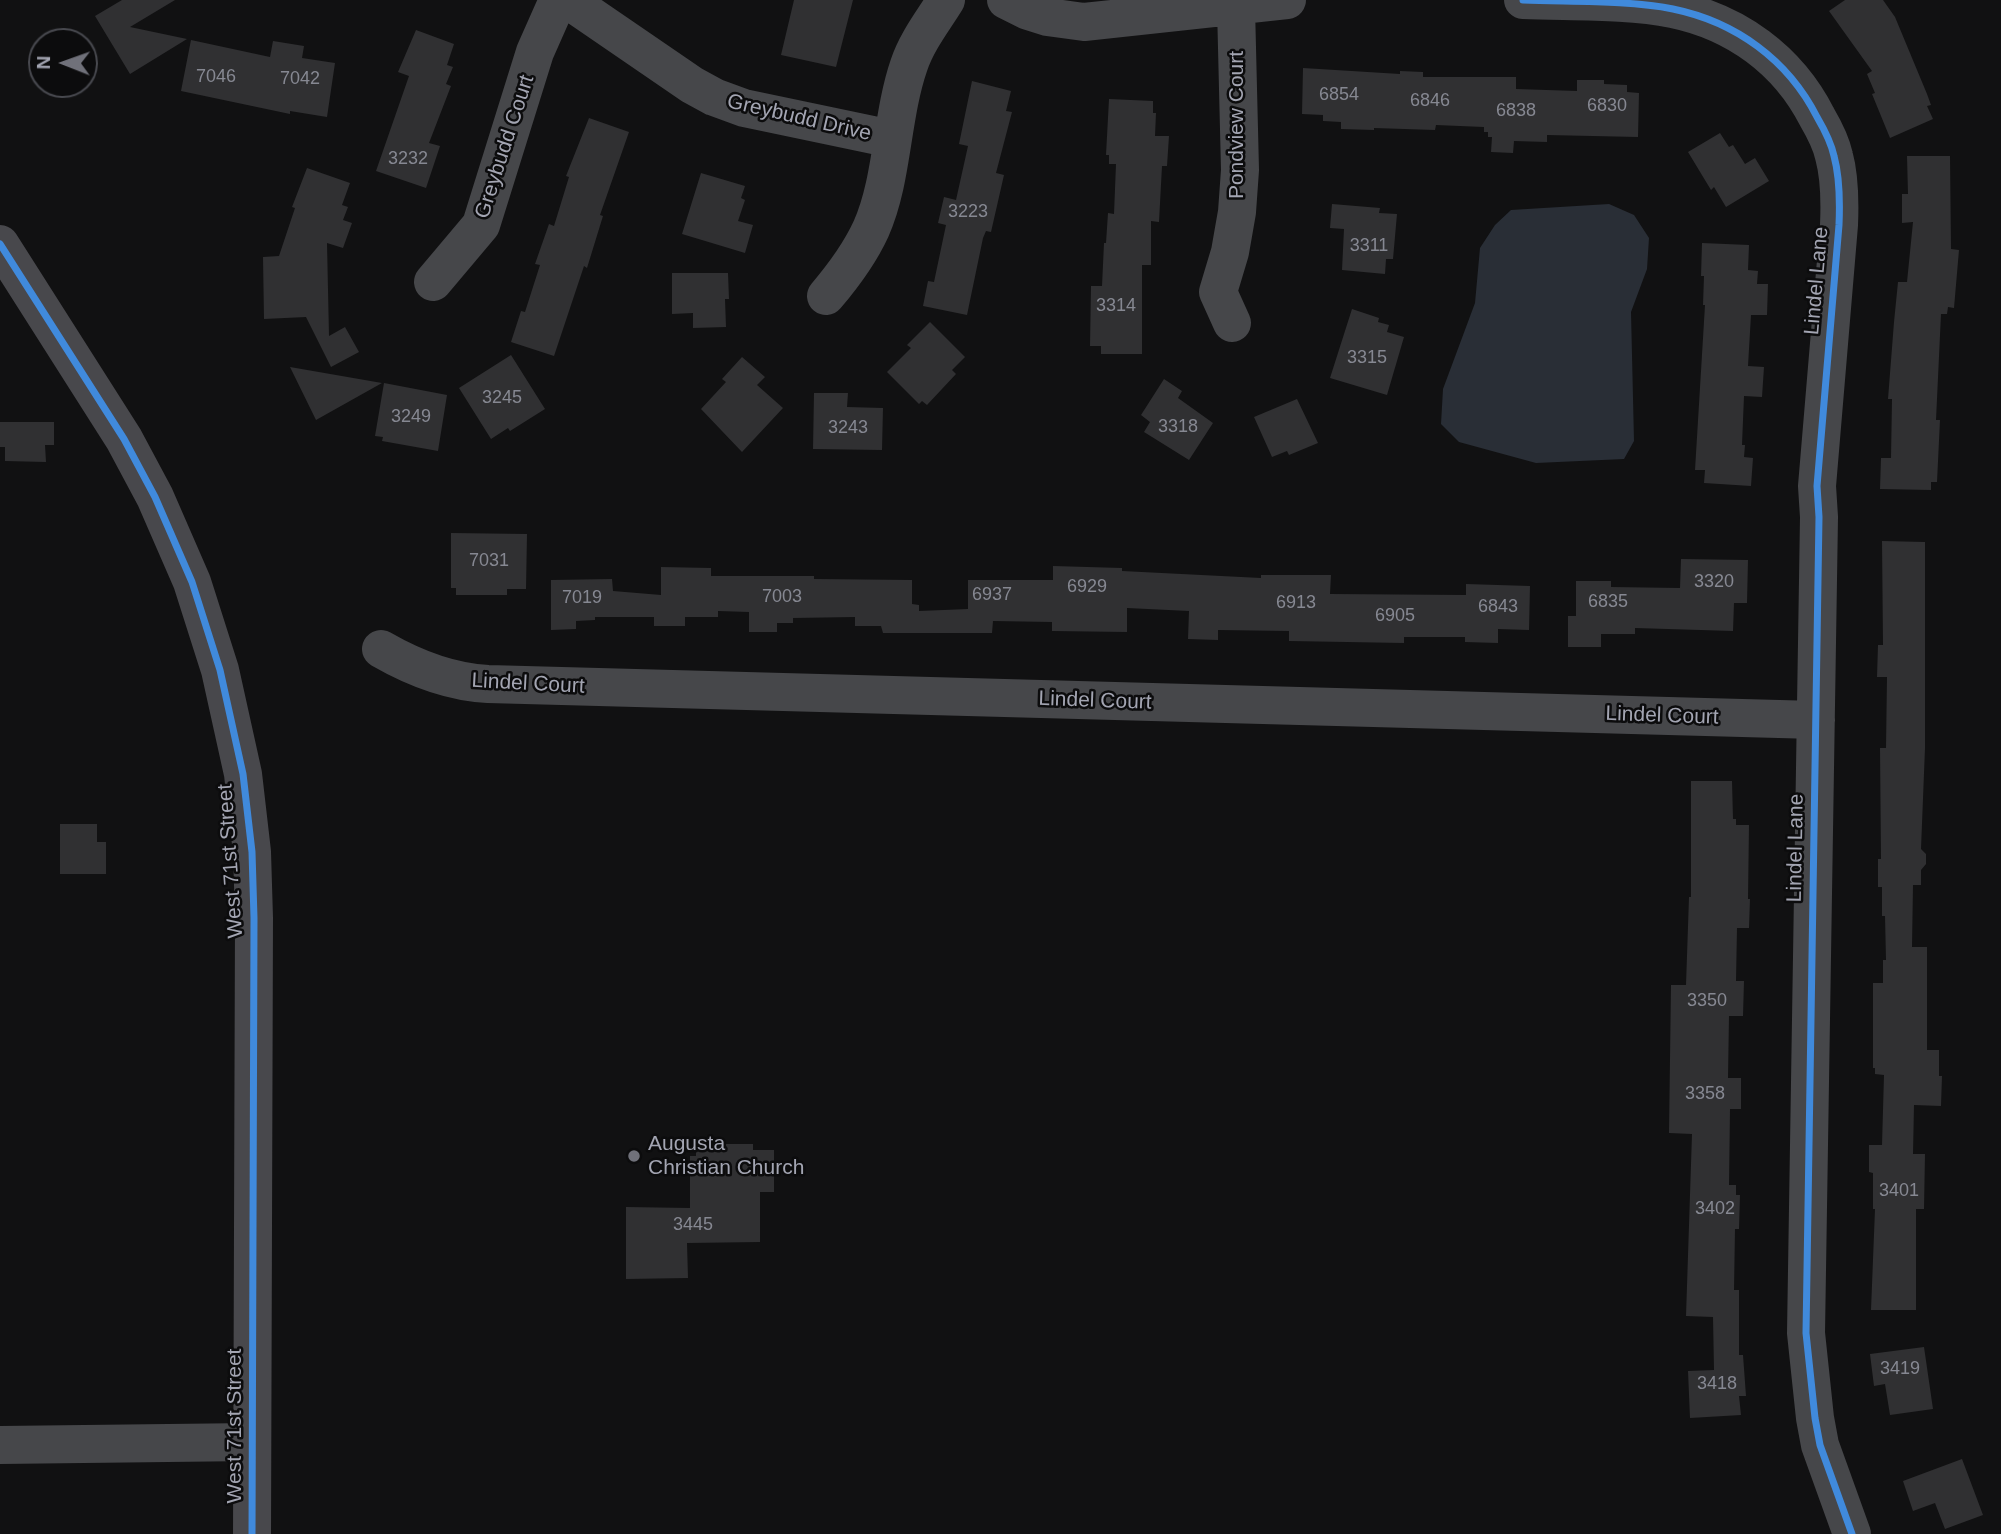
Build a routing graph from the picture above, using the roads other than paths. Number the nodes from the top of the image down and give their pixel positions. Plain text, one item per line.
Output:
1 (558, 0) edge
2 (568, 0) edge
3 (946, 0) edge
4 (1006, 0) edge
5 (1287, 0) edge
6 (1523, 0) edge
7 (1236, 6) junction
8 (892, 139) junction
9 (0, 244) edge
10 (433, 282) dead end
11 (826, 296) dead end
12 (1231, 323) dead end
13 (381, 649) dead end
14 (1816, 720) junction
15 (252, 1442) junction
16 (0, 1445) edge
17 (252, 1534) edge
18 (1852, 1534) edge

1 - 10 street, Greybudd Court
2 - 8 street, Greybudd Drive
3 - 8 street
4 - 7 street
5 - 7 street
6 - 14 street, Lindel Lane
7 - 12 street, Pondview Court
8 - 11 street
9 - 15 main road, West 71st Street
13 - 14 street, Lindel Court
14 - 18 street, Lindel Lane
15 - 16 street
15 - 17 main road, West 71st Street

